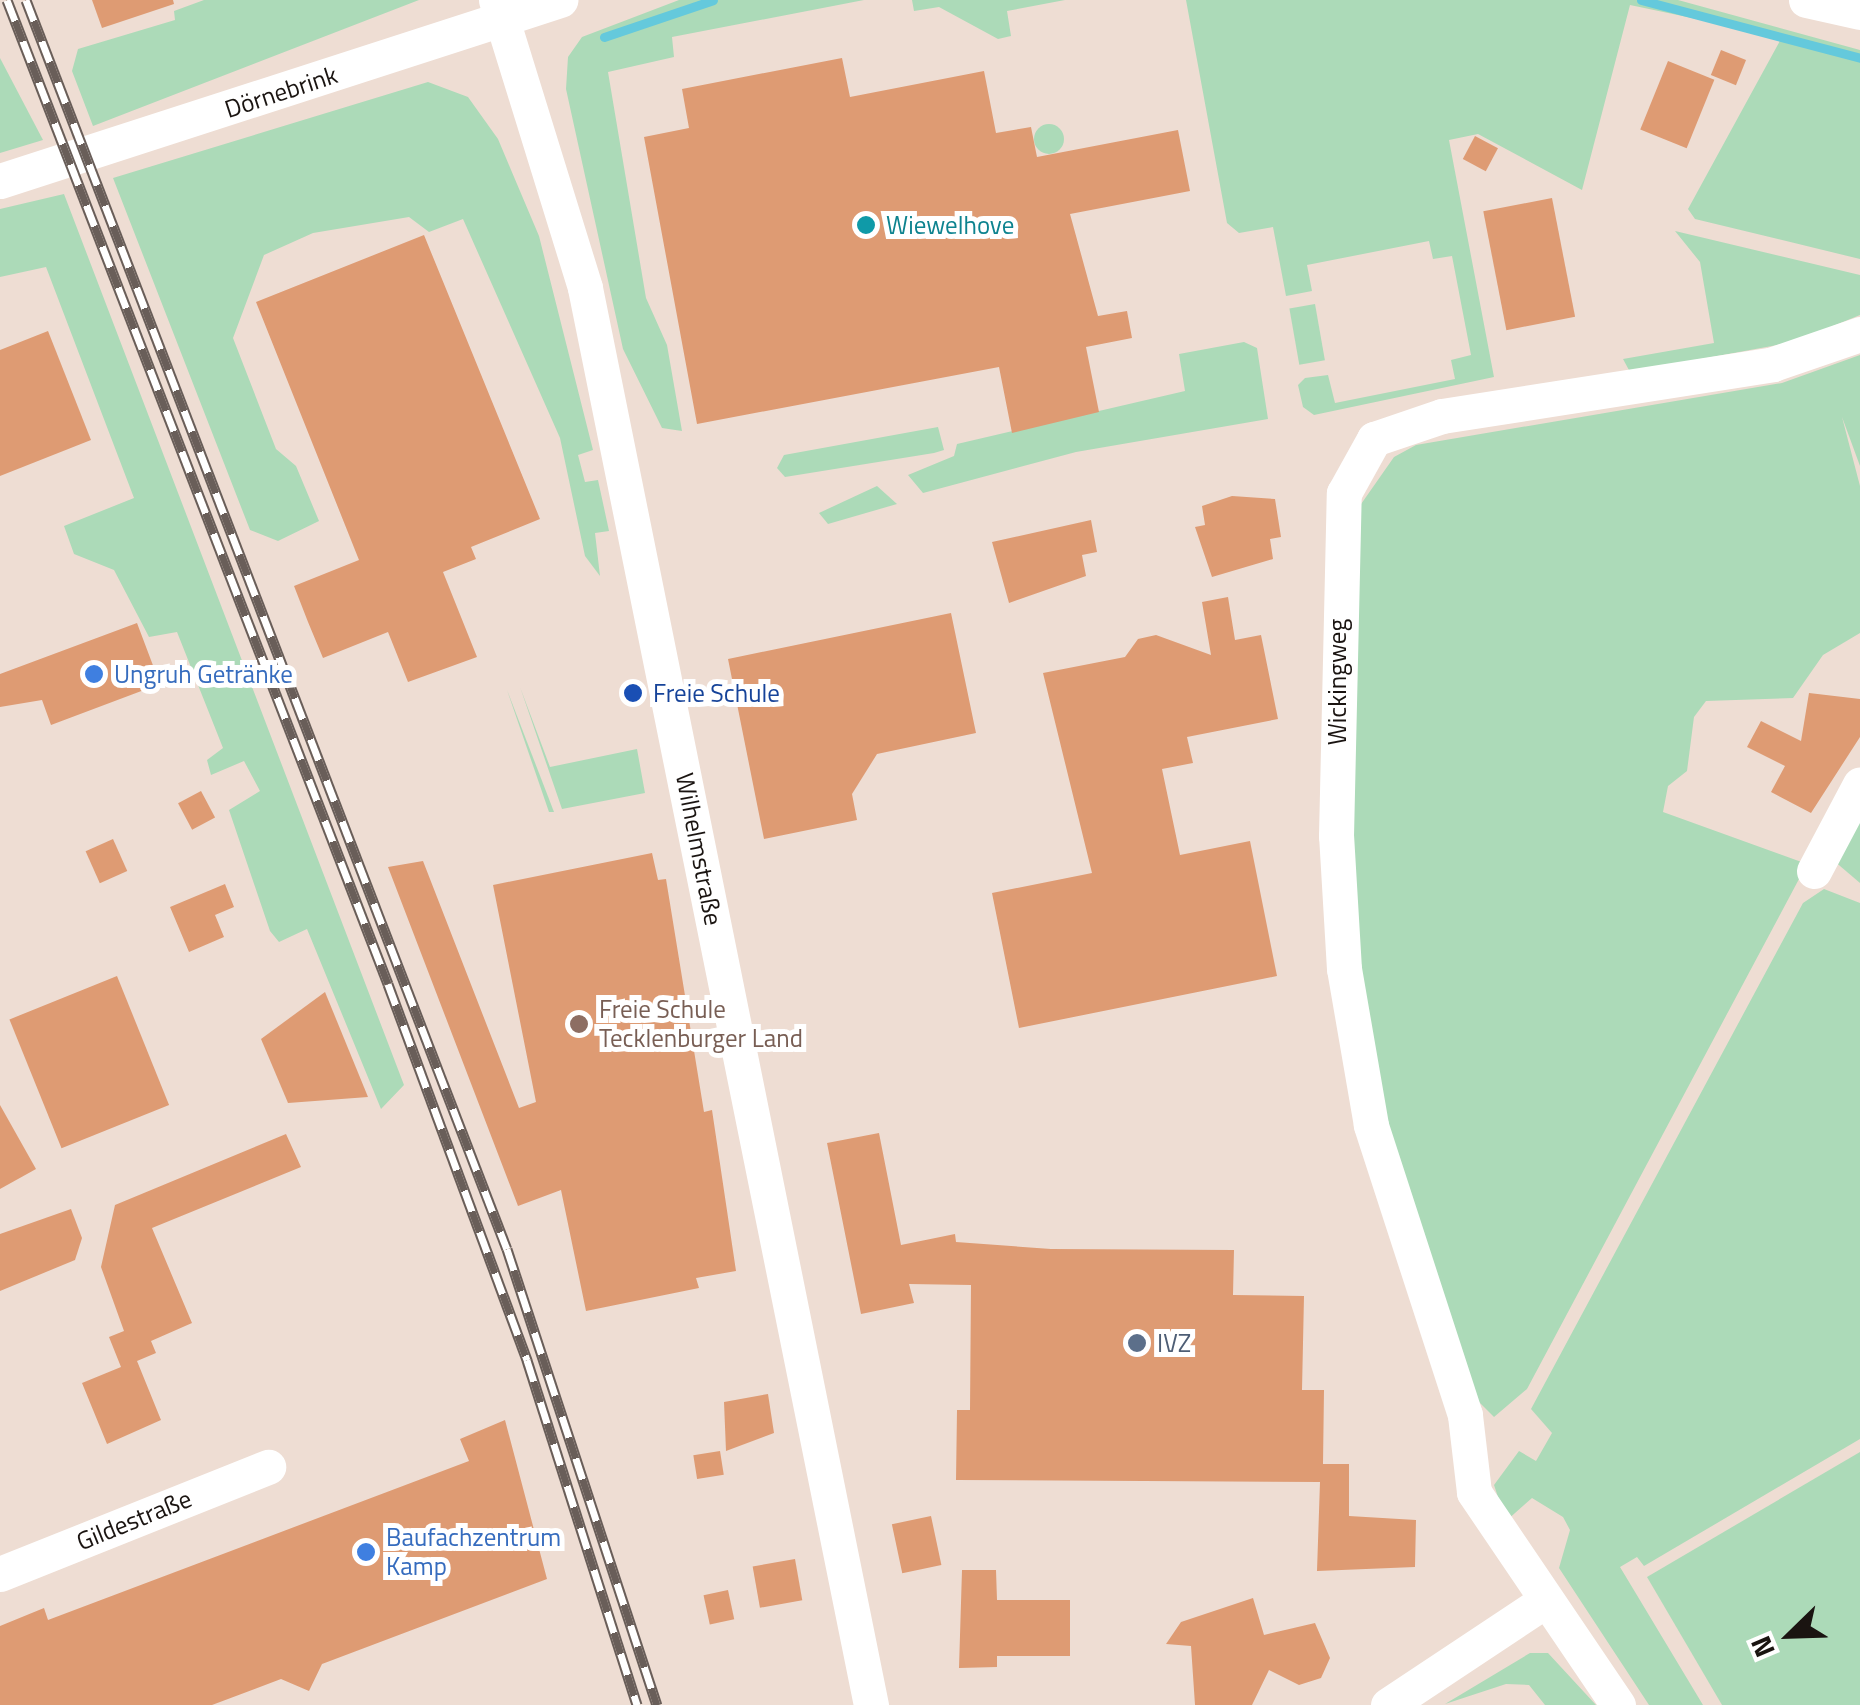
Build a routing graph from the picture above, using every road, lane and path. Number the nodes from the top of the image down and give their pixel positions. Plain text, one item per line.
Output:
1 (560, 0) edge
2 (1806, 0) edge
3 (499, 9) edge
4 (1860, 12) edge
5 (0, 182) edge
6 (1860, 334) edge
7 (1860, 784) edge
8 (1814, 872) dead end
9 (268, 1467) dead end
10 (0, 1574) edge
11 (1543, 1602) junction
12 (871, 1705) edge
13 (1388, 1705) edge
14 (1618, 1705) edge

1 - 3 street, Dörnebrink
2 - 4 street
3 - 5 street, Dörnebrink
3 - 12 street, Wilhelmstraße
6 - 11 street, Wickingweg
7 - 8 street
9 - 10 street, Gildestraße
11 - 13 street
11 - 14 street, Wickingweg

